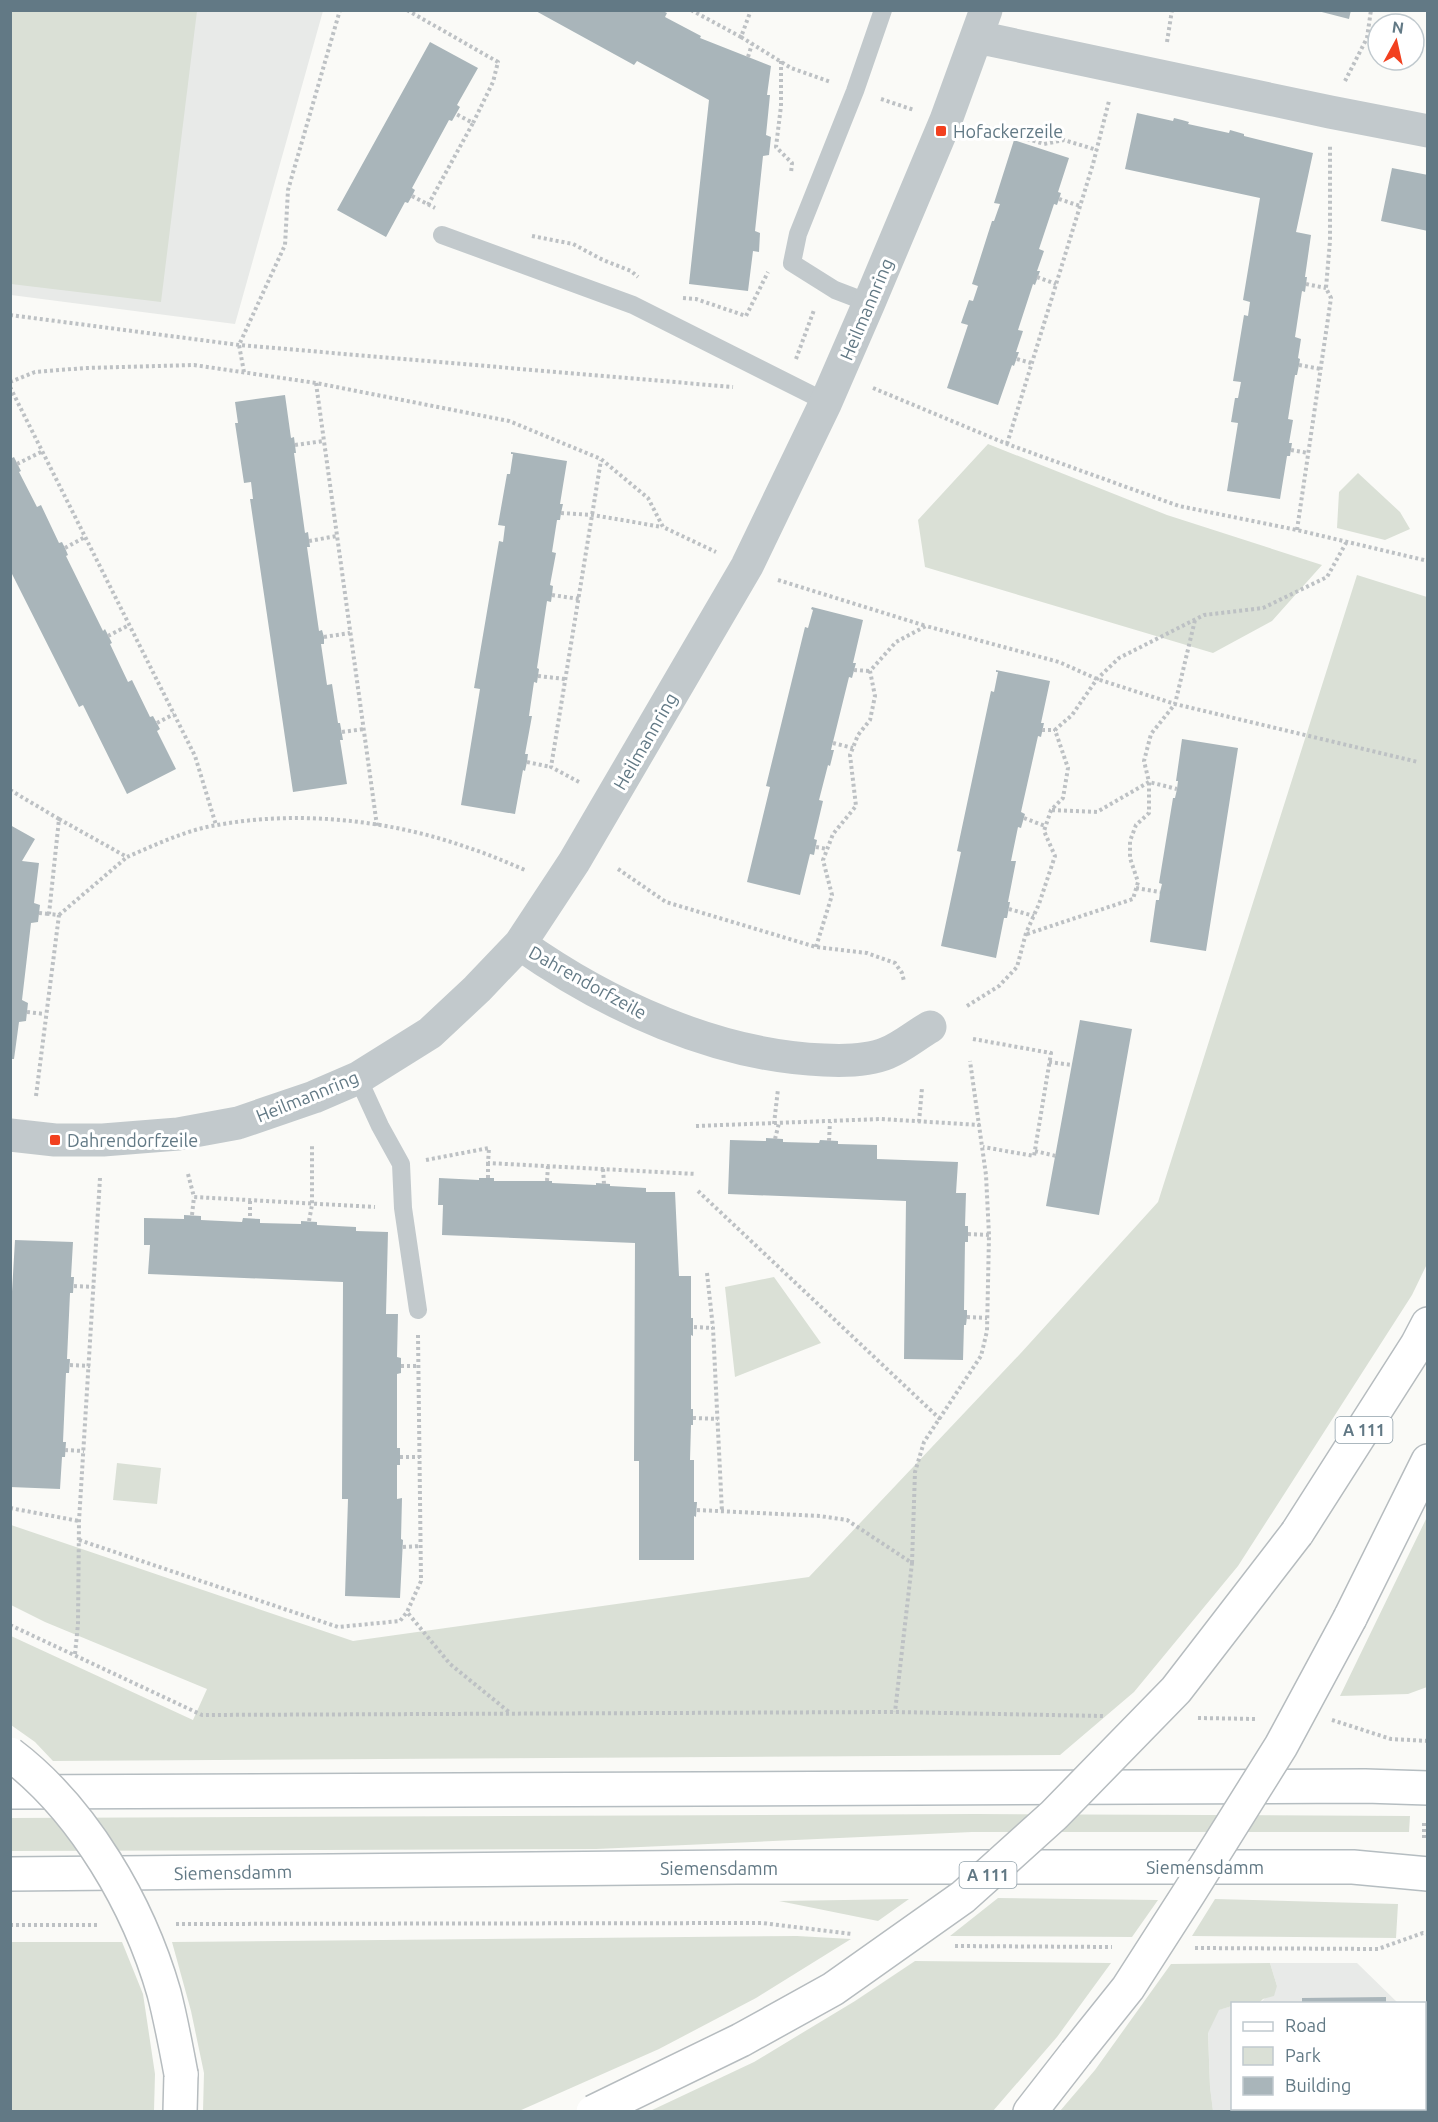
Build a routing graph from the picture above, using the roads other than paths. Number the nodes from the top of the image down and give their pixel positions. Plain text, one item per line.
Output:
1 (883, 10) edge
2 (982, 24) edge
3 (1428, 131) edge
4 (442, 235) dead end
5 (869, 303) junction
6 (826, 402) junction
7 (520, 944) junction
8 (930, 1027) dead end
9 (358, 1078) junction
10 (10, 1135) edge
11 (418, 1310) road end
12 (1428, 1324) edge
13 (1428, 1461) edge
14 (10, 1754) edge
15 (10, 1792) edge
16 (1426, 1802) edge
17 (10, 1874) edge
18 (1428, 1874) edge
19 (180, 2112) edge
20 (593, 2112) edge
21 (1030, 2112) edge

1 - 5 lane
2 - 3 street
2 - 5 street, Heilmannring
4 - 6 lane
5 - 6 street, Heilmannring
6 - 7 street, Heilmannring
7 - 8 street, Dahrendorfzeile
7 - 9 street, Heilmannring
9 - 10 street, Heilmannring
9 - 11 lane
12 - 20 main road, A 111, bridge
13 - 21 main road, bridge
14 - 19 main road, bridge
15 - 16 main road
17 - 18 main road, Siemensdamm

